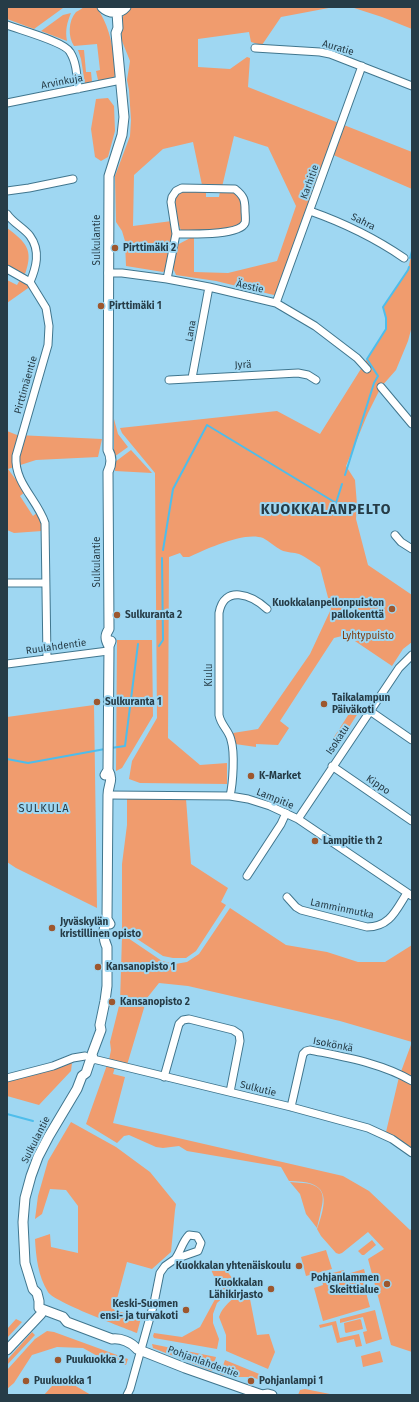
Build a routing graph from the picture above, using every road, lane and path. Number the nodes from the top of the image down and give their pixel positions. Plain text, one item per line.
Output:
1 (102, 7) edge
2 (126, 7) edge
3 (114, 12) junction
4 (7, 25) edge
5 (255, 48) dead end
6 (362, 66) junction
7 (121, 80) junction
8 (412, 86) edge
9 (78, 89) junction
10 (7, 104) edge
11 (73, 179) dead end
12 (7, 191) edge
13 (310, 211) junction
14 (7, 214) edge
15 (176, 234) junction
16 (404, 258) dead end
17 (7, 269) edge
18 (108, 273) junction
19 (167, 279) junction
20 (30, 282) junction
21 (208, 287) junction
22 (276, 303) junction
23 (367, 370) dead end
24 (192, 378) junction
25 (169, 380) dead end
26 (316, 380) dead end
27 (381, 387) dead end
28 (412, 424) edge
29 (395, 535) dead end
30 (412, 549) edge
31 (7, 583) edge
32 (45, 583) junction
33 (267, 609) dead end
34 (108, 649) junction
35 (412, 655) edge
36 (46, 659) junction
37 (7, 664) edge
38 (370, 711) junction
39 (412, 740) edge
40 (332, 766) junction
41 (108, 792) junction
42 (230, 796) junction
43 (286, 813) junction
44 (298, 819) junction
45 (412, 820) edge
46 (247, 876) dead end
47 (410, 895) edge
48 (287, 897) dead end
49 (89, 1057) junction
50 (164, 1077) junction
51 (7, 1078) edge
52 (412, 1081) edge
53 (230, 1092) junction
54 (291, 1107) junction
55 (412, 1153) edge
56 (175, 1259) junction
57 (40, 1311) junction
58 (7, 1342) edge
59 (7, 1350) edge
60 (139, 1350) junction
61 (127, 1395) edge
62 (262, 1395) edge
63 (272, 1395) edge

1 - 3 main road
2 - 3 main road
3 - 7 main road, Sulkulantie
4 - 9 street
5 - 6 street, Auratie
6 - 8 street, Auratie
6 - 13 street, Karhitie
7 - 9 street, Arvinkuja
7 - 18 main road, Sulkulantie
9 - 10 street, Arvinkuja
11 - 12 street
13 - 16 street, Sahra
13 - 22 street, Karhitie
14 - 20 street
15 - 15 street
15 - 19 street
17 - 20 street, Pirttimäentie
18 - 19 street, Äestie
18 - 34 main road, Sulkulantie
19 - 21 street, Äestie
20 - 32 street, Pirttimäentie
21 - 22 street, Äestie
21 - 24 street, Lana
22 - 23 street, Äestie
24 - 25 street, Jyrä
24 - 26 street, Jyrä
27 - 28 street
29 - 30 street
31 - 32 street
32 - 36 street, Pirttimäentie
33 - 42 street, Kiulu
34 - 36 street, Ruulahdentie
34 - 41 main road, Sulkulantie
35 - 38 street, Isokatu
36 - 37 street, Ruulahdentie
38 - 39 street
38 - 40 street, Isokatu
40 - 44 street, Isokatu
40 - 45 street, Kippo
41 - 42 street, Lampitie
41 - 49 main road, Sulkulantie
42 - 43 street, Lampitie
43 - 44 street, Lampitie
43 - 46 street
44 - 47 street, Lampitie
47 - 48 street, Lamminmutka
49 - 50 street, Sulkutie
49 - 51 street
49 - 57 main road, Sulkulantie
50 - 53 street, Sulkutie
50 - 53 street
52 - 54 street, Isokönkä
53 - 54 street, Sulkutie
54 - 55 street, Sulkutie
56 - 56 street
56 - 60 street
57 - 58 main road
57 - 59 main road
57 - 60 main road, Pohjanlahdentie
60 - 61 street
60 - 62 main road, Pohjanlahdentie
62 - 63 main road, Pohjanlahdentie

